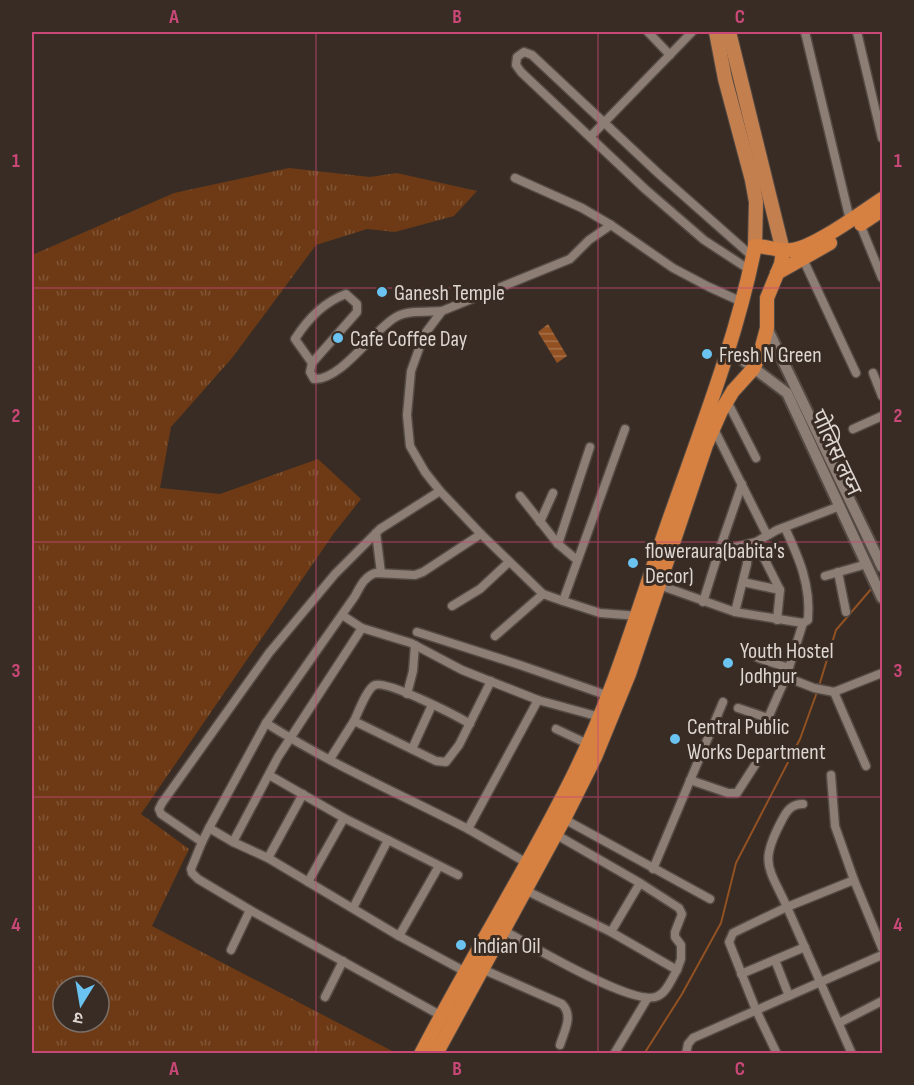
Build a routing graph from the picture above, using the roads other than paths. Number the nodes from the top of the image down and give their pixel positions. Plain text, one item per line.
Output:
1 (648, 32) edge
2 (692, 32) edge
3 (716, 32) edge
4 (729, 32) edge
5 (805, 32) edge
6 (857, 32) edge
7 (670, 56) junction
8 (605, 121) junction
9 (591, 136) junction
10 (882, 138) edge
11 (515, 178) dead end
12 (882, 199) edge
13 (882, 210) edge
14 (855, 222) junction
15 (611, 225) junction
16 (783, 251) junction
17 (753, 258) junction
18 (803, 259) junction
19 (777, 273) junction
20 (882, 278) edge
21 (742, 302) junction
22 (442, 311) junction
23 (767, 328) junction
24 (728, 349) junction
25 (312, 363) junction
26 (753, 369) junction
27 (873, 372) dead end
28 (856, 373) dead end
29 (882, 396) edge
30 (727, 401) junction
31 (882, 416) edge
32 (713, 427) junction
33 (625, 429) dead end
34 (853, 429) dead end
35 (590, 447) dead end
36 (756, 458) dead end
37 (742, 484) junction
38 (440, 491) junction
39 (552, 493) dead end
40 (520, 496) dead end
41 (840, 506) junction
42 (540, 522) junction
43 (785, 528) junction
44 (376, 533) junction
45 (481, 534) junction
46 (767, 535) junction
47 (752, 543) junction
48 (558, 544) junction
49 (719, 551) junction
50 (577, 560) junction
51 (508, 562) junction
52 (880, 562) edge
53 (868, 566) junction
54 (838, 572) junction
55 (381, 573) junction
56 (825, 576) dead end
57 (743, 582) junction
58 (659, 585) junction
59 (780, 590) junction
60 (543, 594) junction
61 (882, 598) edge
62 (563, 601) junction
63 (703, 602) junction
64 (453, 606) dead end
65 (735, 612) junction
66 (846, 612) dead end
67 (342, 615) junction
68 (642, 617) junction
69 (777, 620) junction
70 (803, 624) junction
71 (362, 628) junction
72 (417, 632) dead end
73 (495, 636) dead end
74 (415, 645) junction
75 (750, 654) dead end
76 (789, 668) junction
77 (882, 673) edge
78 (786, 677) junction
79 (491, 681) junction
80 (831, 692) junction
81 (407, 694) junction
82 (609, 696) junction
83 (538, 700) junction
84 (723, 702) dead end
85 (432, 705) junction
86 (738, 708) dead end
87 (600, 717) junction
88 (354, 721) junction
89 (266, 723) junction
90 (470, 724) junction
91 (556, 729) dead end
92 (291, 739) junction
93 (588, 744) junction
94 (412, 749) junction
95 (330, 759) junction
96 (755, 765) dead end
97 (866, 766) dead end
98 (269, 775) junction
99 (831, 775) dead end
100 (690, 780) junction
101 (303, 794) junction
102 (803, 804) dead end
103 (345, 819) junction
104 (564, 819) junction
105 (209, 828) junction
106 (468, 829) junction
107 (555, 834) junction
108 (388, 840) junction
109 (201, 842) junction
110 (234, 842) junction
111 (268, 858) junction
112 (528, 863) junction
113 (439, 866) junction
114 (653, 869) junction
115 (458, 875) dead end
116 (854, 880) junction
117 (308, 882) junction
118 (640, 883) junction
119 (525, 890) junction
120 (710, 899) dead end
121 (787, 907) junction
122 (353, 908) junction
123 (250, 910) junction
124 (503, 930) junction
125 (611, 932) junction
126 (399, 936) junction
127 (805, 947) junction
128 (882, 948) edge
129 (231, 950) dead end
130 (882, 955) edge
131 (343, 960) junction
132 (775, 960) junction
133 (482, 969) junction
134 (677, 970) junction
135 (464, 971) junction
136 (741, 974) junction
137 (821, 982) junction
138 (789, 996) junction
139 (325, 998) dead end
140 (647, 999) junction
141 (882, 1001) edge
142 (756, 1010) junction
143 (440, 1016) junction
144 (839, 1023) junction
145 (560, 1045) dead end
146 (441, 1052) edge
147 (420, 1053) edge
148 (614, 1053) edge
149 (686, 1053) edge
150 (777, 1053) edge
151 (852, 1053) edge

1 - 7 street
2 - 7 street
3 - 17 main road
4 - 16 main road
5 - 14 street
6 - 10 street
7 - 8 street
8 - 9 street
8 - 9 street
8 - 17 street
9 - 17 street
11 - 15 street
12 - 14 highway
13 - 14 highway
14 - 16 highway
14 - 18 highway
14 - 20 street
15 - 21 street
15 - 22 street
16 - 17 highway
16 - 19 highway
17 - 21 highway
18 - 19 highway
18 - 28 street
19 - 23 highway
21 - 24 highway
22 - 25 street
22 - 38 street
23 - 26 highway
23 - 52 street
24 - 26 street, पोलिस लय्न
24 - 68 highway
25 - 25 street
26 - 30 highway
26 - 41 street, पोलिस लय्न
27 - 29 street
30 - 32 highway
30 - 36 street
31 - 34 street
32 - 37 street
32 - 58 highway
33 - 50 street
35 - 48 street
37 - 46 street
37 - 49 street
38 - 44 street
38 - 45 street
39 - 42 street
40 - 42 street
41 - 43 street
41 - 53 street, पोलिस लय्न
42 - 48 street
43 - 46 street
43 - 70 street
44 - 55 street
44 - 109 street
45 - 51 street
45 - 55 street
46 - 47 street
47 - 49 street
47 - 57 street
47 - 59 street
48 - 50 street
49 - 63 street
50 - 62 street
51 - 60 street
51 - 64 street
53 - 54 street
53 - 61 street, पोलिस लय्न
54 - 56 street
54 - 66 street
55 - 67 street
57 - 59 street
57 - 65 street
58 - 63 street
58 - 68 highway
59 - 69 street
60 - 62 street
60 - 73 street
62 - 68 street
63 - 65 street
65 - 69 street
67 - 71 street
67 - 89 street
68 - 82 highway
68 - 104 highway
69 - 70 street
70 - 76 street
71 - 74 street
71 - 92 street
72 - 82 street
74 - 79 street
74 - 81 street
75 - 76 street
76 - 78 street
77 - 80 street
78 - 80 street
78 - 86 street
79 - 83 street
79 - 90 street
80 - 97 street
81 - 85 street
81 - 88 street
82 - 87 highway
83 - 87 street
83 - 106 street
84 - 100 street
85 - 90 street
85 - 94 street
87 - 93 highway
88 - 94 street
88 - 95 street
89 - 92 street
89 - 105 street
90 - 94 street
91 - 93 street
92 - 95 street
92 - 98 street
93 - 112 highway
95 - 106 street
96 - 100 street
98 - 101 street
98 - 110 street
99 - 116 street
100 - 114 street
101 - 103 street
101 - 111 street
102 - 121 street
103 - 108 street
103 - 117 street
104 - 107 highway
104 - 114 street
105 - 109 street
105 - 110 street
106 - 112 street
107 - 118 street
107 - 119 highway
108 - 113 street
108 - 122 street
109 - 123 street
110 - 111 street
111 - 117 street
112 - 135 highway
113 - 115 street
113 - 126 street
114 - 120 street
116 - 121 street
116 - 128 street
117 - 122 street
118 - 125 street
118 - 134 street
119 - 124 highway
119 - 125 street
121 - 127 street
121 - 136 street
122 - 126 street
123 - 129 street
123 - 131 street
124 - 133 highway
124 - 140 street
125 - 134 street
126 - 135 street
127 - 132 street
127 - 137 street
130 - 137 street
131 - 139 street
131 - 143 street
132 - 136 street
132 - 138 street
133 - 145 street
133 - 146 highway
134 - 140 street
135 - 143 highway
136 - 142 street
137 - 138 street
137 - 144 street
138 - 142 street
140 - 148 street
141 - 144 street
142 - 149 street
142 - 150 street
143 - 147 highway
144 - 151 street

